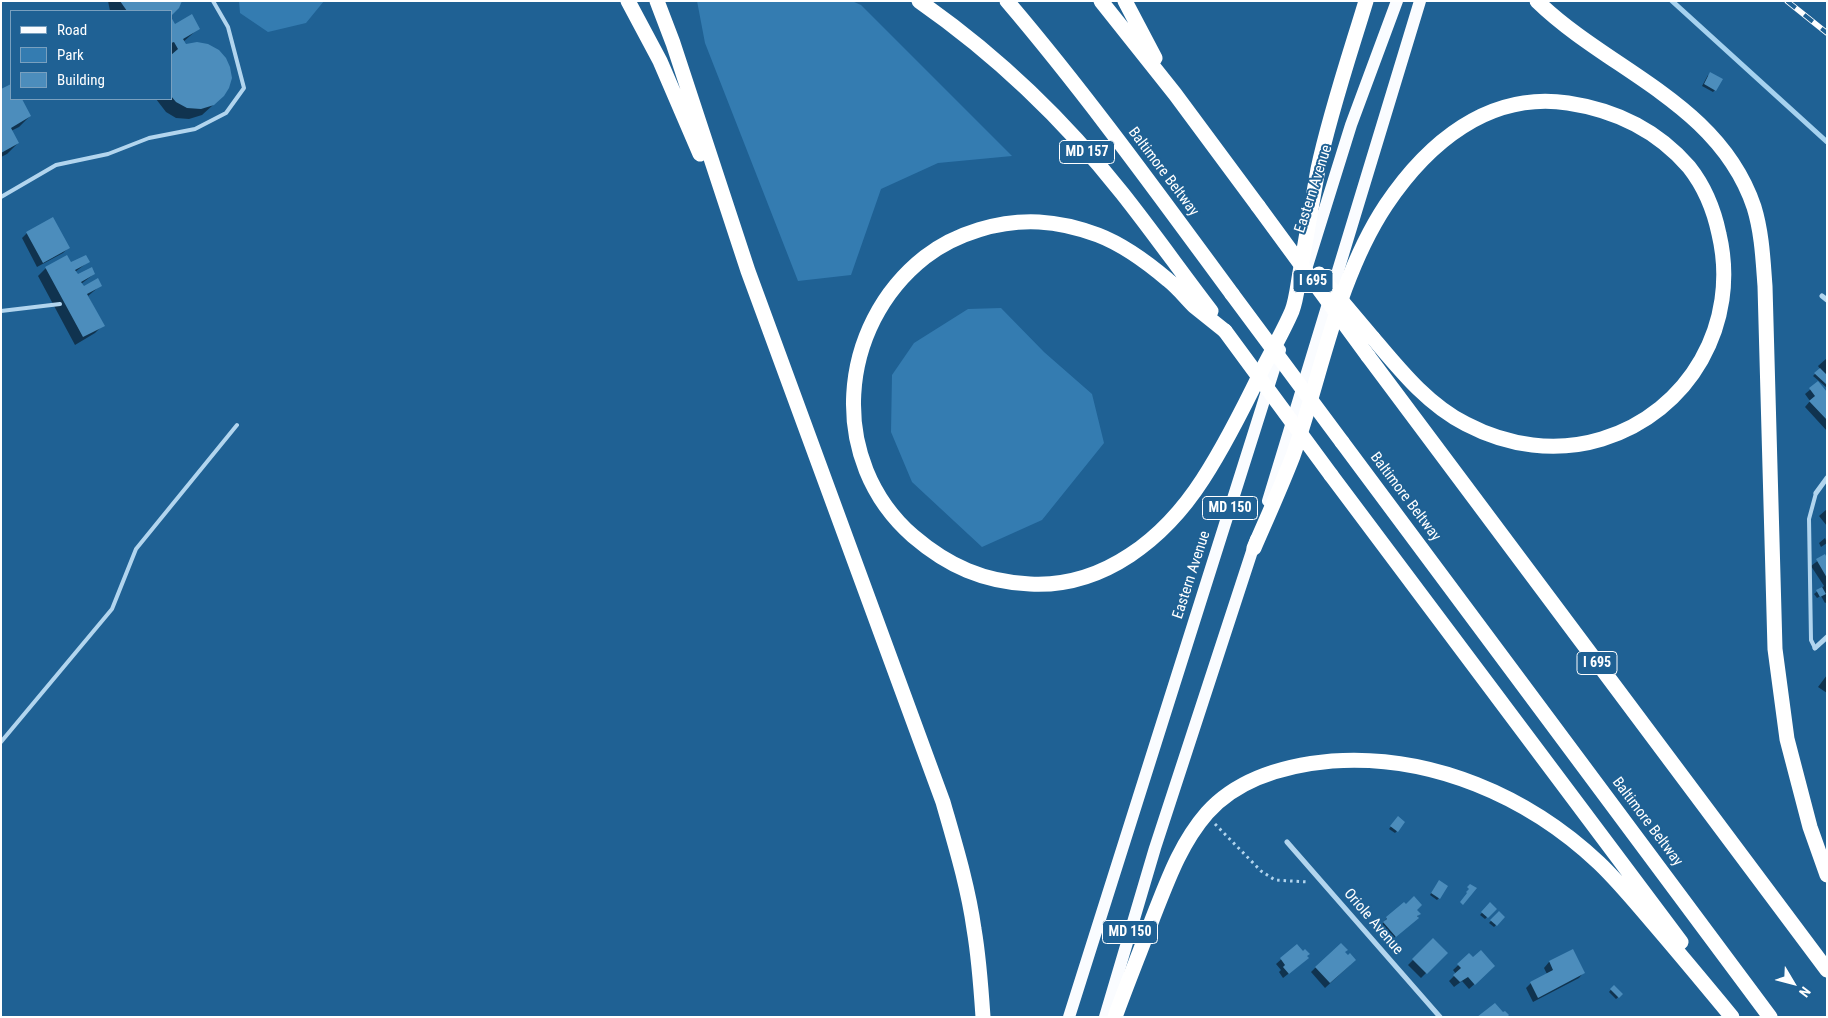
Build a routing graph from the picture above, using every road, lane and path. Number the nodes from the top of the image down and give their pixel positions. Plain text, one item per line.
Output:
1 (212, 1) edge
2 (628, 1) edge
3 (657, 1) edge
4 (919, 1) edge
5 (1008, 1) edge
6 (1101, 1) edge
7 (1125, 1) edge
8 (1366, 1) edge
9 (1397, 1) edge
10 (1420, 1) edge
11 (1537, 1) edge
12 (1175, 94) junction
13 (1, 197) edge
14 (1258, 204) junction
15 (748, 271) junction
16 (60, 304) dead end
17 (1293, 308) junction
18 (1, 311) edge
19 (1225, 330) junction
20 (237, 424) dead end
21 (1827, 478) edge
22 (1816, 493) joint
23 (1254, 548) junction
24 (1827, 637) edge
25 (1816, 648) joint
26 (1, 742) edge
27 (1212, 822) dead end
28 (1287, 842) dead end
29 (1827, 875) edge
30 (1322, 883) junction
31 (1827, 970) edge
32 (982, 1017) edge
33 (1069, 1017) edge
34 (1105, 1017) edge
35 (1115, 1017) edge
36 (1440, 1017) edge
37 (1732, 1017) edge
38 (1737, 1017) edge
39 (1770, 1017) edge

1 - 13 lane
2 - 15 highway
3 - 15 highway
4 - 19 highway, MD 157
5 - 39 highway, Baltimore Beltway, bridge
6 - 12 highway, I 695
7 - 12 highway
8 - 17 highway
9 - 17 main road, Eastern Avenue / MD 150
10 - 23 main road, MD 150
11 - 29 highway
12 - 14 highway, I 695
14 - 23 highway, bridge
14 - 31 highway, I 695, bridge
15 - 32 highway
16 - 18 lane
17 - 19 highway
17 - 33 main road, Eastern Avenue / MD 150
19 - 38 highway, MD 157, bridge
20 - 26 lane
21 - 22 street
22 - 25 lane
23 - 34 main road, MD 150
24 - 25 street
27 - 30 path
28 - 30 street, Oriole Avenue
30 - 36 street, Oriole Avenue
35 - 37 highway

